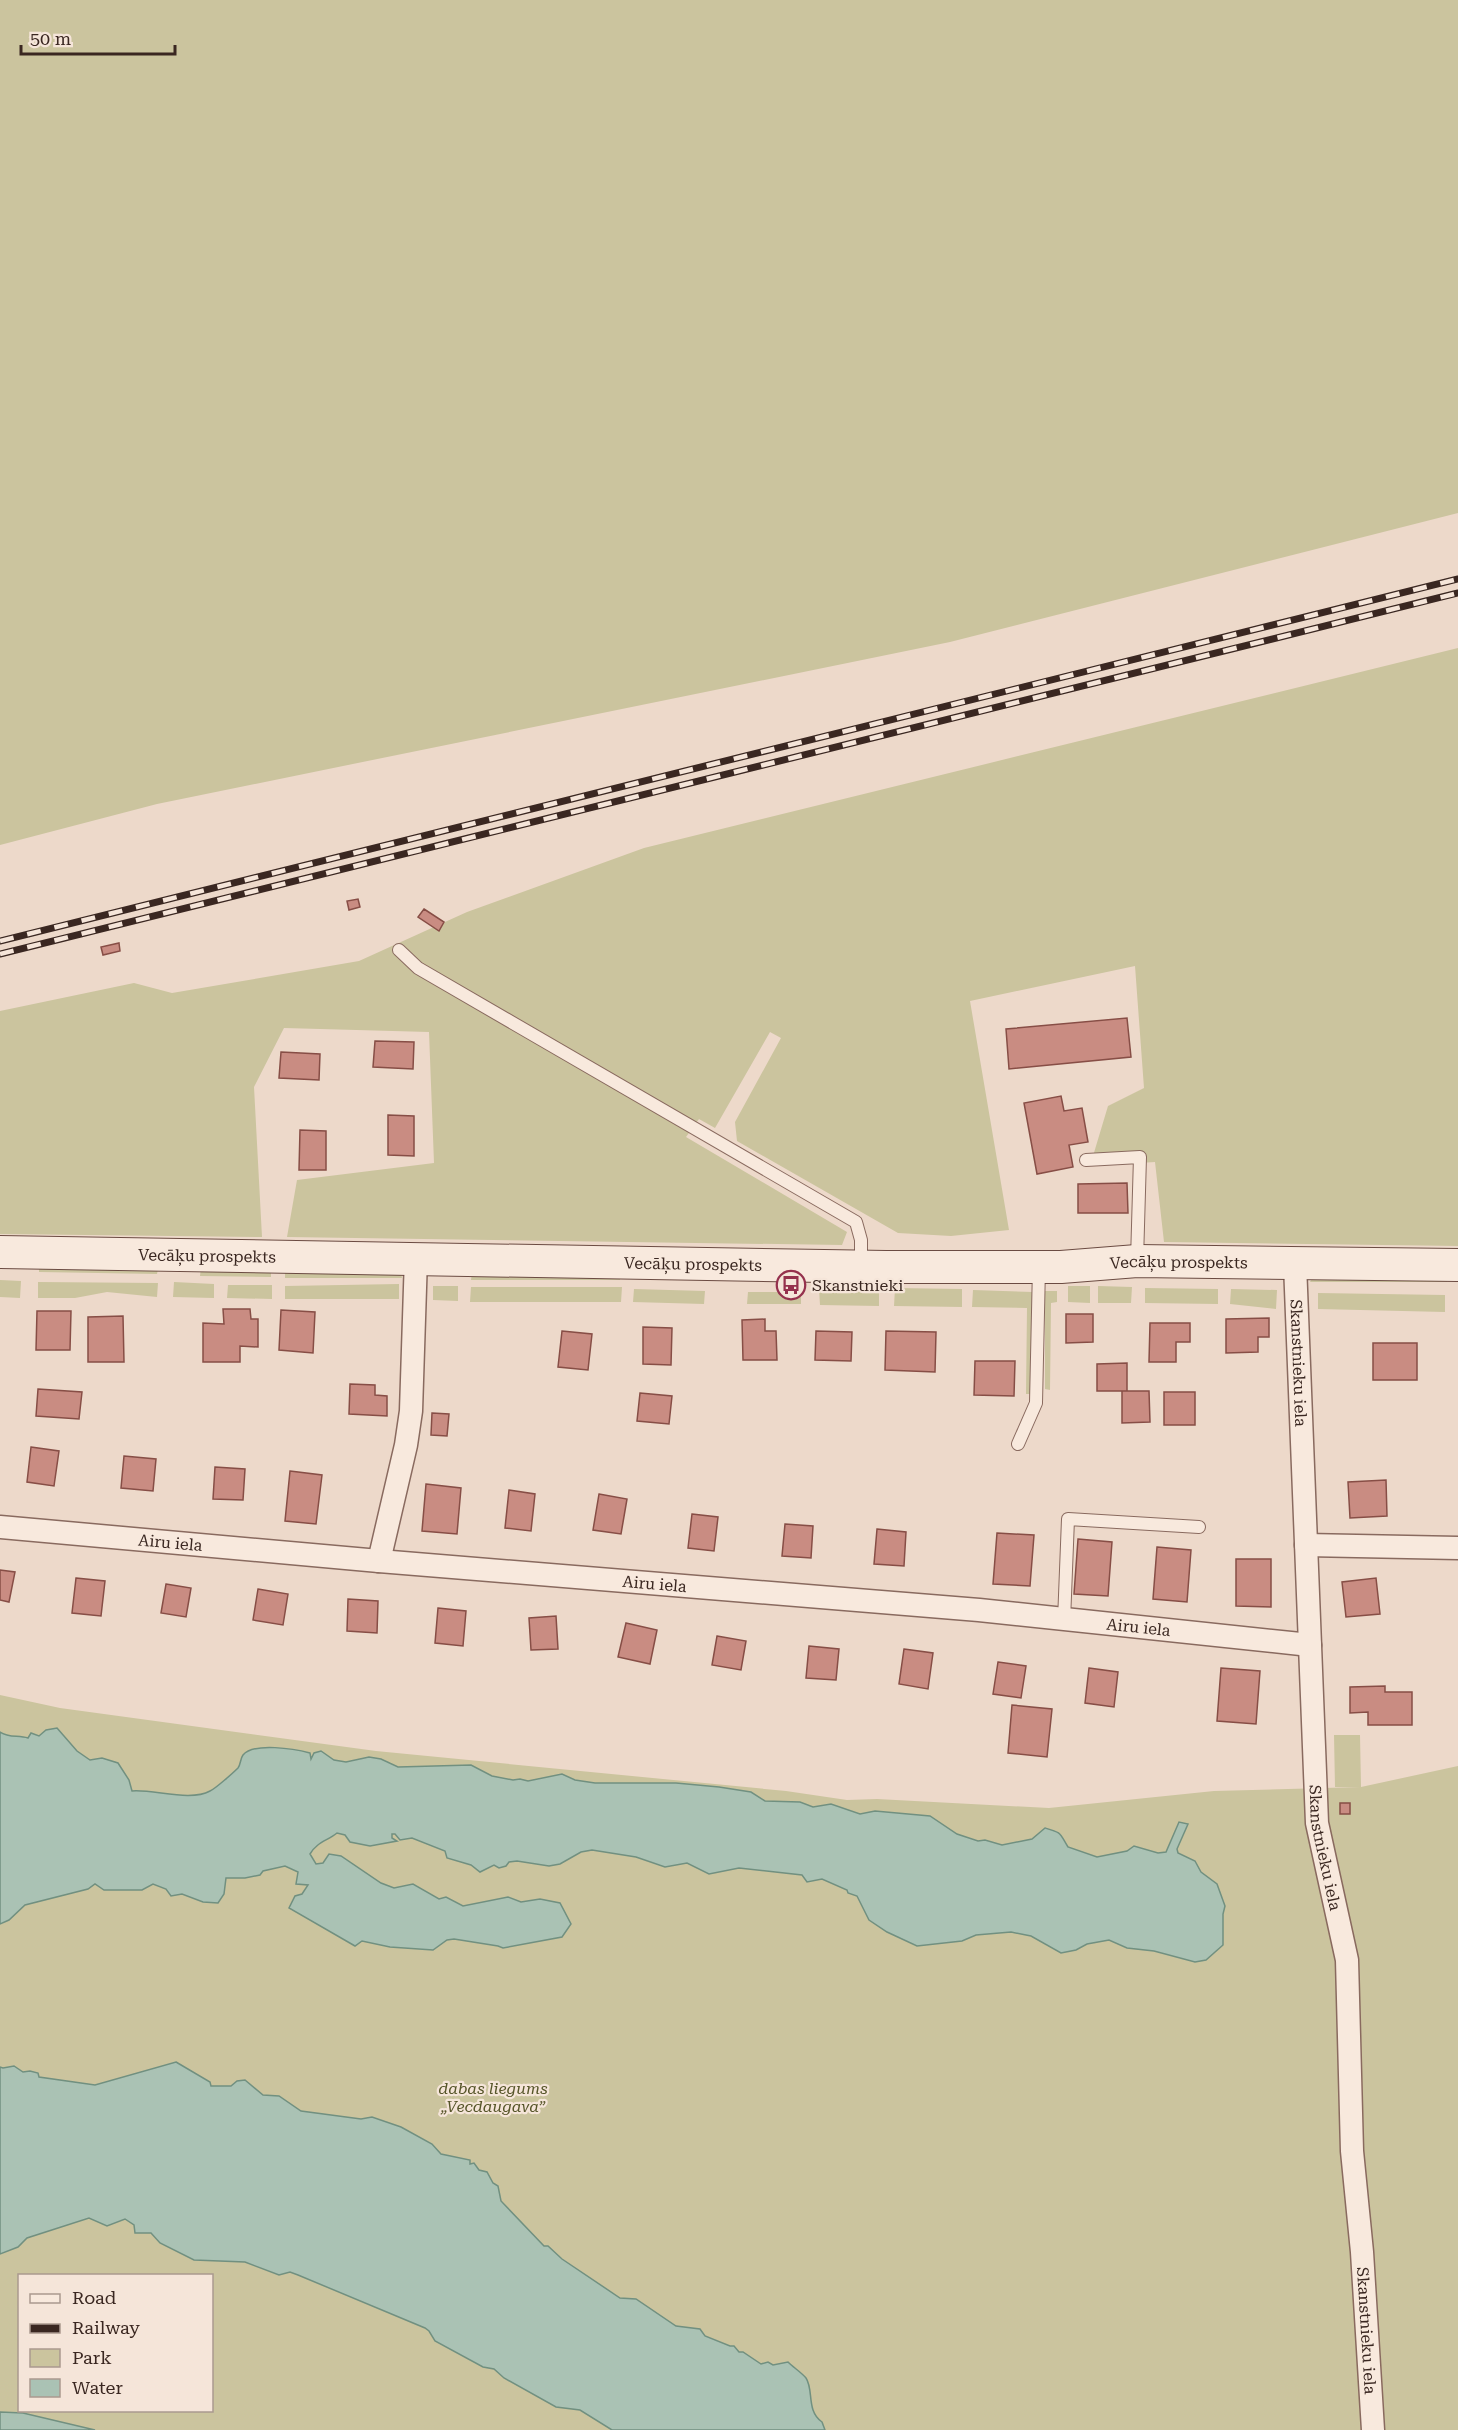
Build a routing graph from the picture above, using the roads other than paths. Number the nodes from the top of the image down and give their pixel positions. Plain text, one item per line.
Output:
1 (399, 950) dead end
2 (1086, 1160) dead end
3 (0, 1252) edge
4 (416, 1257) junction
5 (1137, 1261) junction
6 (1294, 1263) junction
7 (1458, 1265) edge
8 (861, 1266) junction
9 (1039, 1267) junction
10 (1018, 1444) dead end
11 (0, 1527) edge
12 (1198, 1527) dead end
13 (1306, 1545) junction
14 (1458, 1548) edge
15 (380, 1561) junction
16 (1064, 1621) junction
17 (1310, 1645) junction
18 (1373, 2430) edge

1 - 8 lane
2 - 5 lane
3 - 4 main road, Vecāķu prospekts
4 - 8 main road, Vecāķu prospekts
4 - 15 street
5 - 6 main road, Vecāķu prospekts
5 - 9 main road, Vecāķu prospekts
6 - 7 main road, Vecāķu prospekts
6 - 13 street, Skanstnieku iela
8 - 9 main road, Vecāķu prospekts
9 - 10 lane
11 - 15 street, Airu iela
12 - 16 lane
13 - 14 street
13 - 17 street, Skanstnieku iela
15 - 16 street, Airu iela
16 - 17 street, Airu iela
17 - 18 street, Skanstnieku iela

